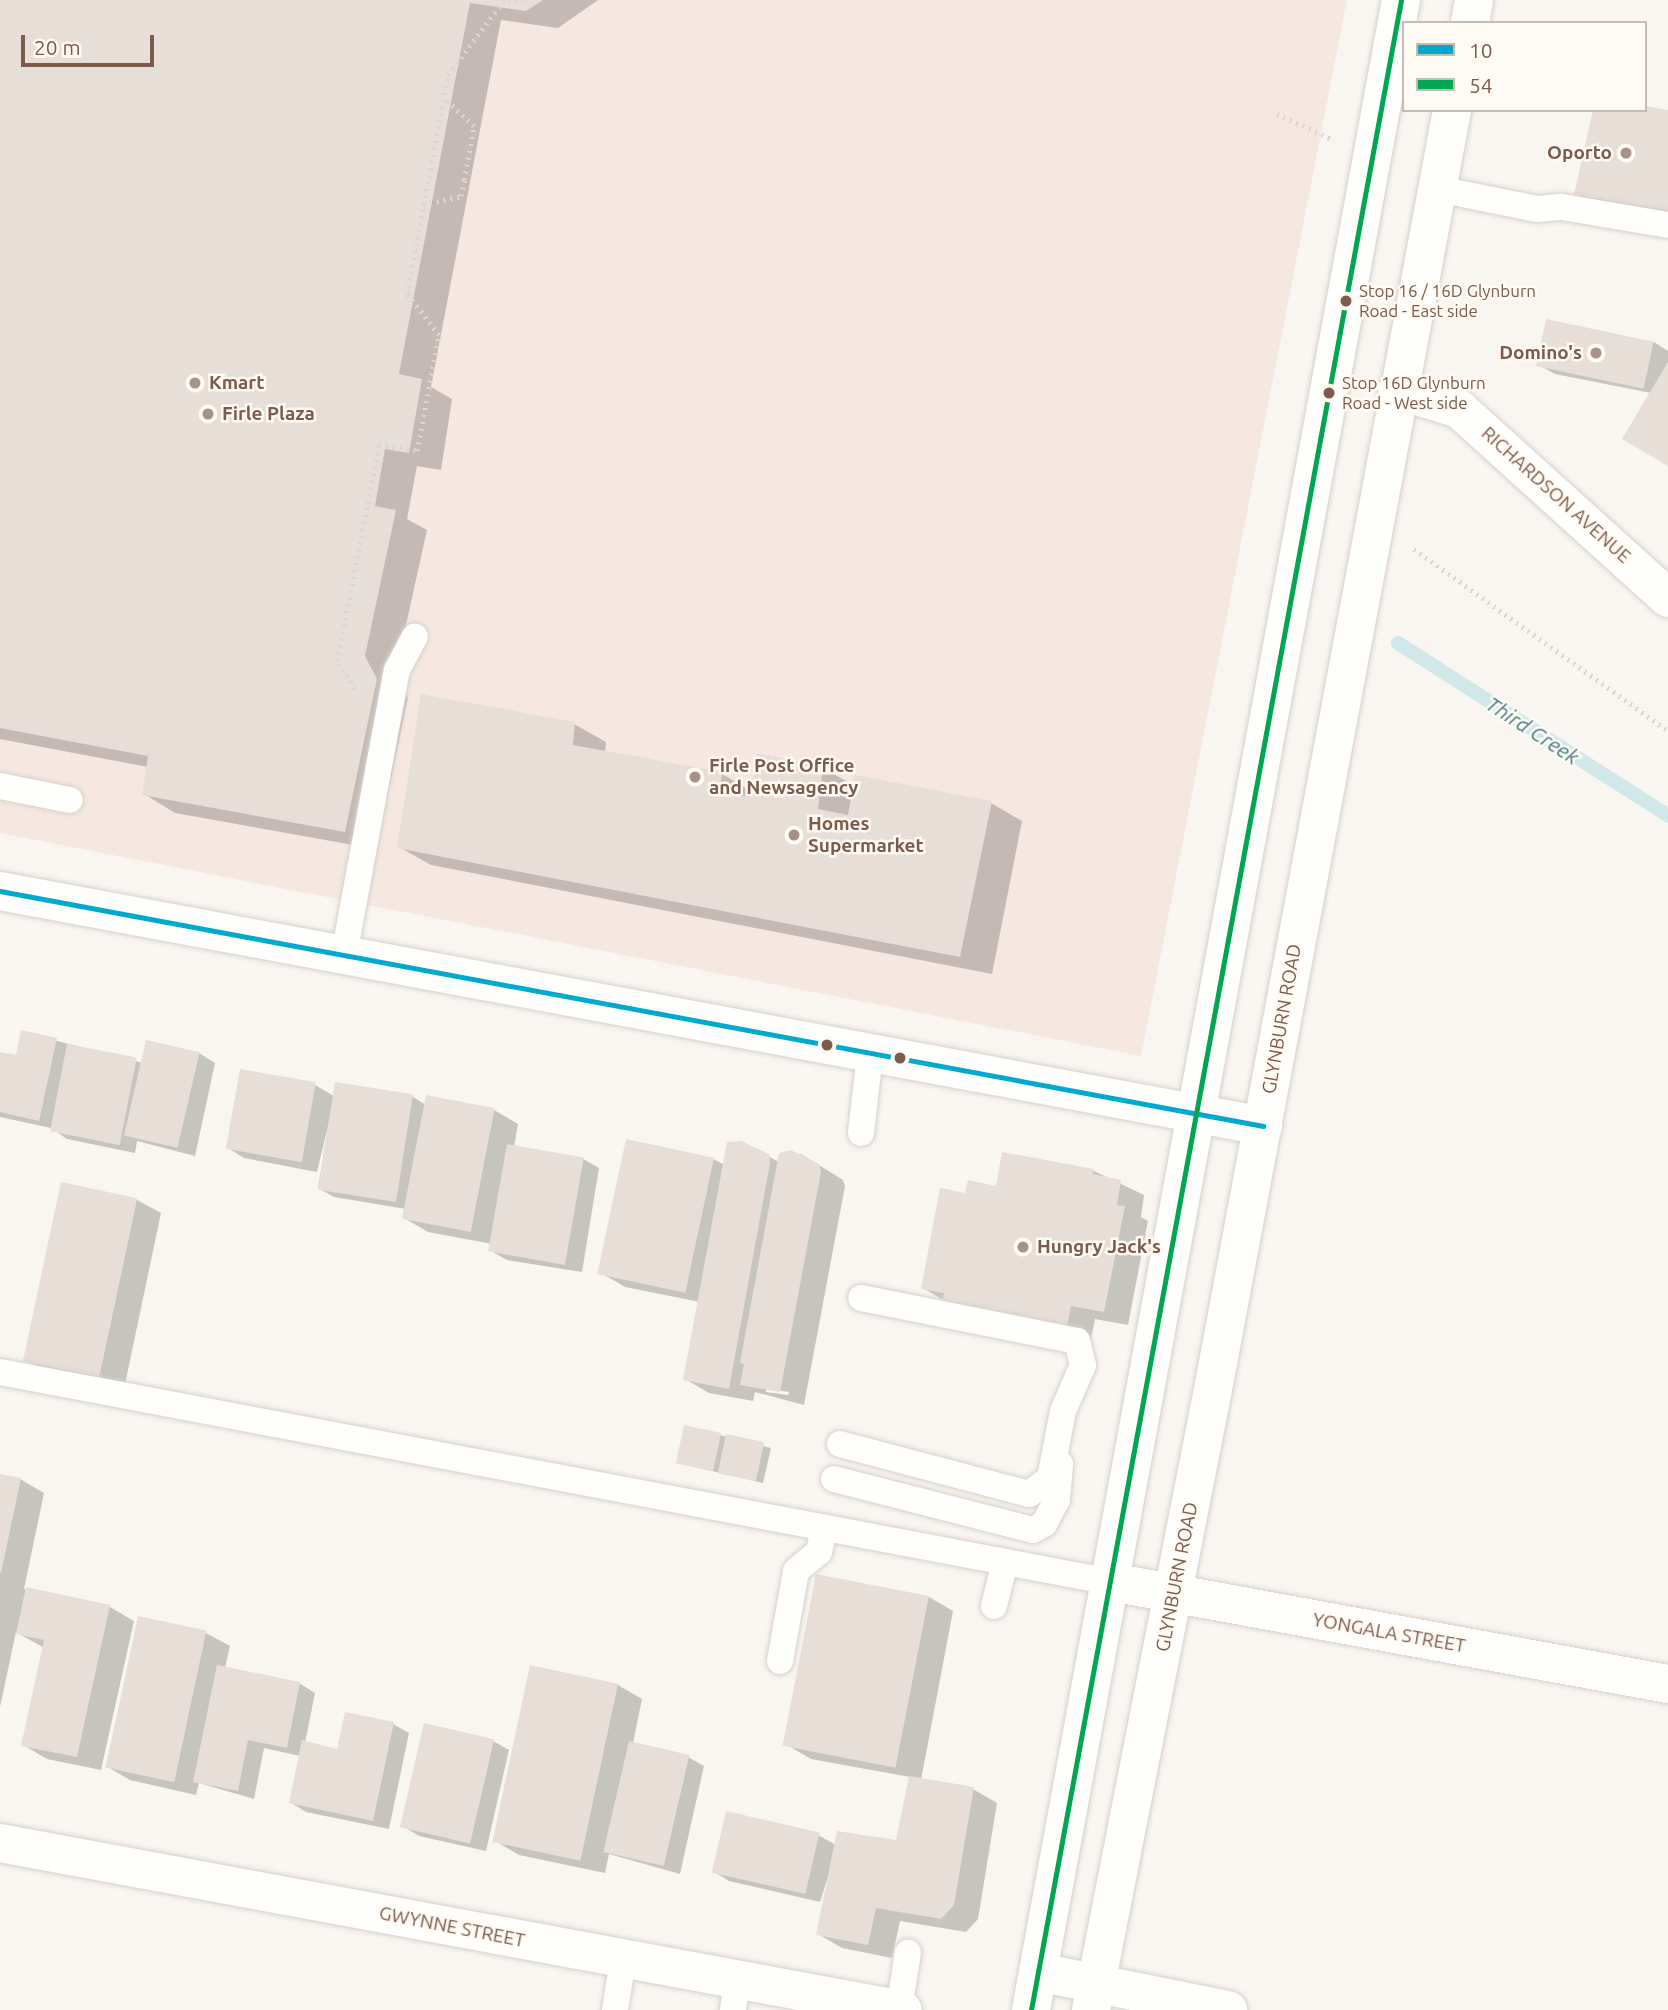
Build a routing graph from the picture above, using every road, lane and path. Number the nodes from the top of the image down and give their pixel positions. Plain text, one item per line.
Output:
1 (506, 0) edge
2 (526, 0) edge
3 (1401, 0) edge
4 (443, 98) junction
5 (1452, 112) edge
6 (1277, 114) dead end
7 (1336, 141) dead end
8 (1438, 189) junction
9 (423, 205) junction
10 (1668, 225) edge
11 (1397, 390) junction
12 (1373, 520) junction
13 (1668, 598) edge
14 (415, 636) dead end
15 (361, 699) dead end
16 (1668, 731) edge
17 (0, 786) edge
18 (70, 800) dead end
19 (0, 891) edge
20 (344, 955) junction
21 (870, 1054) junction
22 (1194, 1113) junction
23 (1263, 1126) junction
24 (861, 1133) dead end
25 (861, 1298) dead end
26 (0, 1372) edge
27 (1059, 1434) junction
28 (840, 1444) dead end
29 (834, 1479) dead end
30 (824, 1528) junction
31 (1005, 1562) junction
32 (1111, 1582) junction
33 (1174, 1593) junction
34 (994, 1606) dead end
35 (780, 1661) dead end
36 (1668, 1684) edge
37 (0, 1843) edge
38 (908, 1953) dead end
39 (623, 1959) junction
40 (1038, 1972) junction
41 (735, 1994) edge
42 (1094, 1997) edge
43 (615, 2010) edge
44 (901, 2010) edge
45 (1031, 2010) edge
46 (1228, 2010) edge

1 - 2 path
1 - 4 path
3 - 22 main road
4 - 9 path
4 - 9 path
5 - 8 main road, GLYNBURN ROAD
6 - 7 path
8 - 10 lane
8 - 11 main road, GLYNBURN ROAD
9 - 15 path
11 - 12 main road, GLYNBURN ROAD
11 - 13 main road, RICHARDSON AVENUE
12 - 16 path
12 - 23 main road, GLYNBURN ROAD
14 - 20 lane
17 - 18 lane
19 - 20 main road
20 - 21 main road
21 - 22 main road
21 - 24 lane
22 - 23 main road
22 - 32 main road
23 - 33 main road, GLYNBURN ROAD
25 - 27 lane
26 - 30 lane
27 - 28 lane
27 - 29 lane
30 - 31 lane
30 - 35 lane
31 - 32 lane
31 - 34 lane
32 - 33 main road, YONGALA STREET
32 - 40 main road
33 - 36 main road, YONGALA STREET
33 - 42 main road, GLYNBURN ROAD
37 - 39 main road, GWYNNE STREET
38 - 44 lane
39 - 41 main road, GWYNNE STREET
39 - 43 lane
40 - 42 main road
40 - 45 main road
41 - 44 main road, GWYNNE STREET
42 - 46 main road

